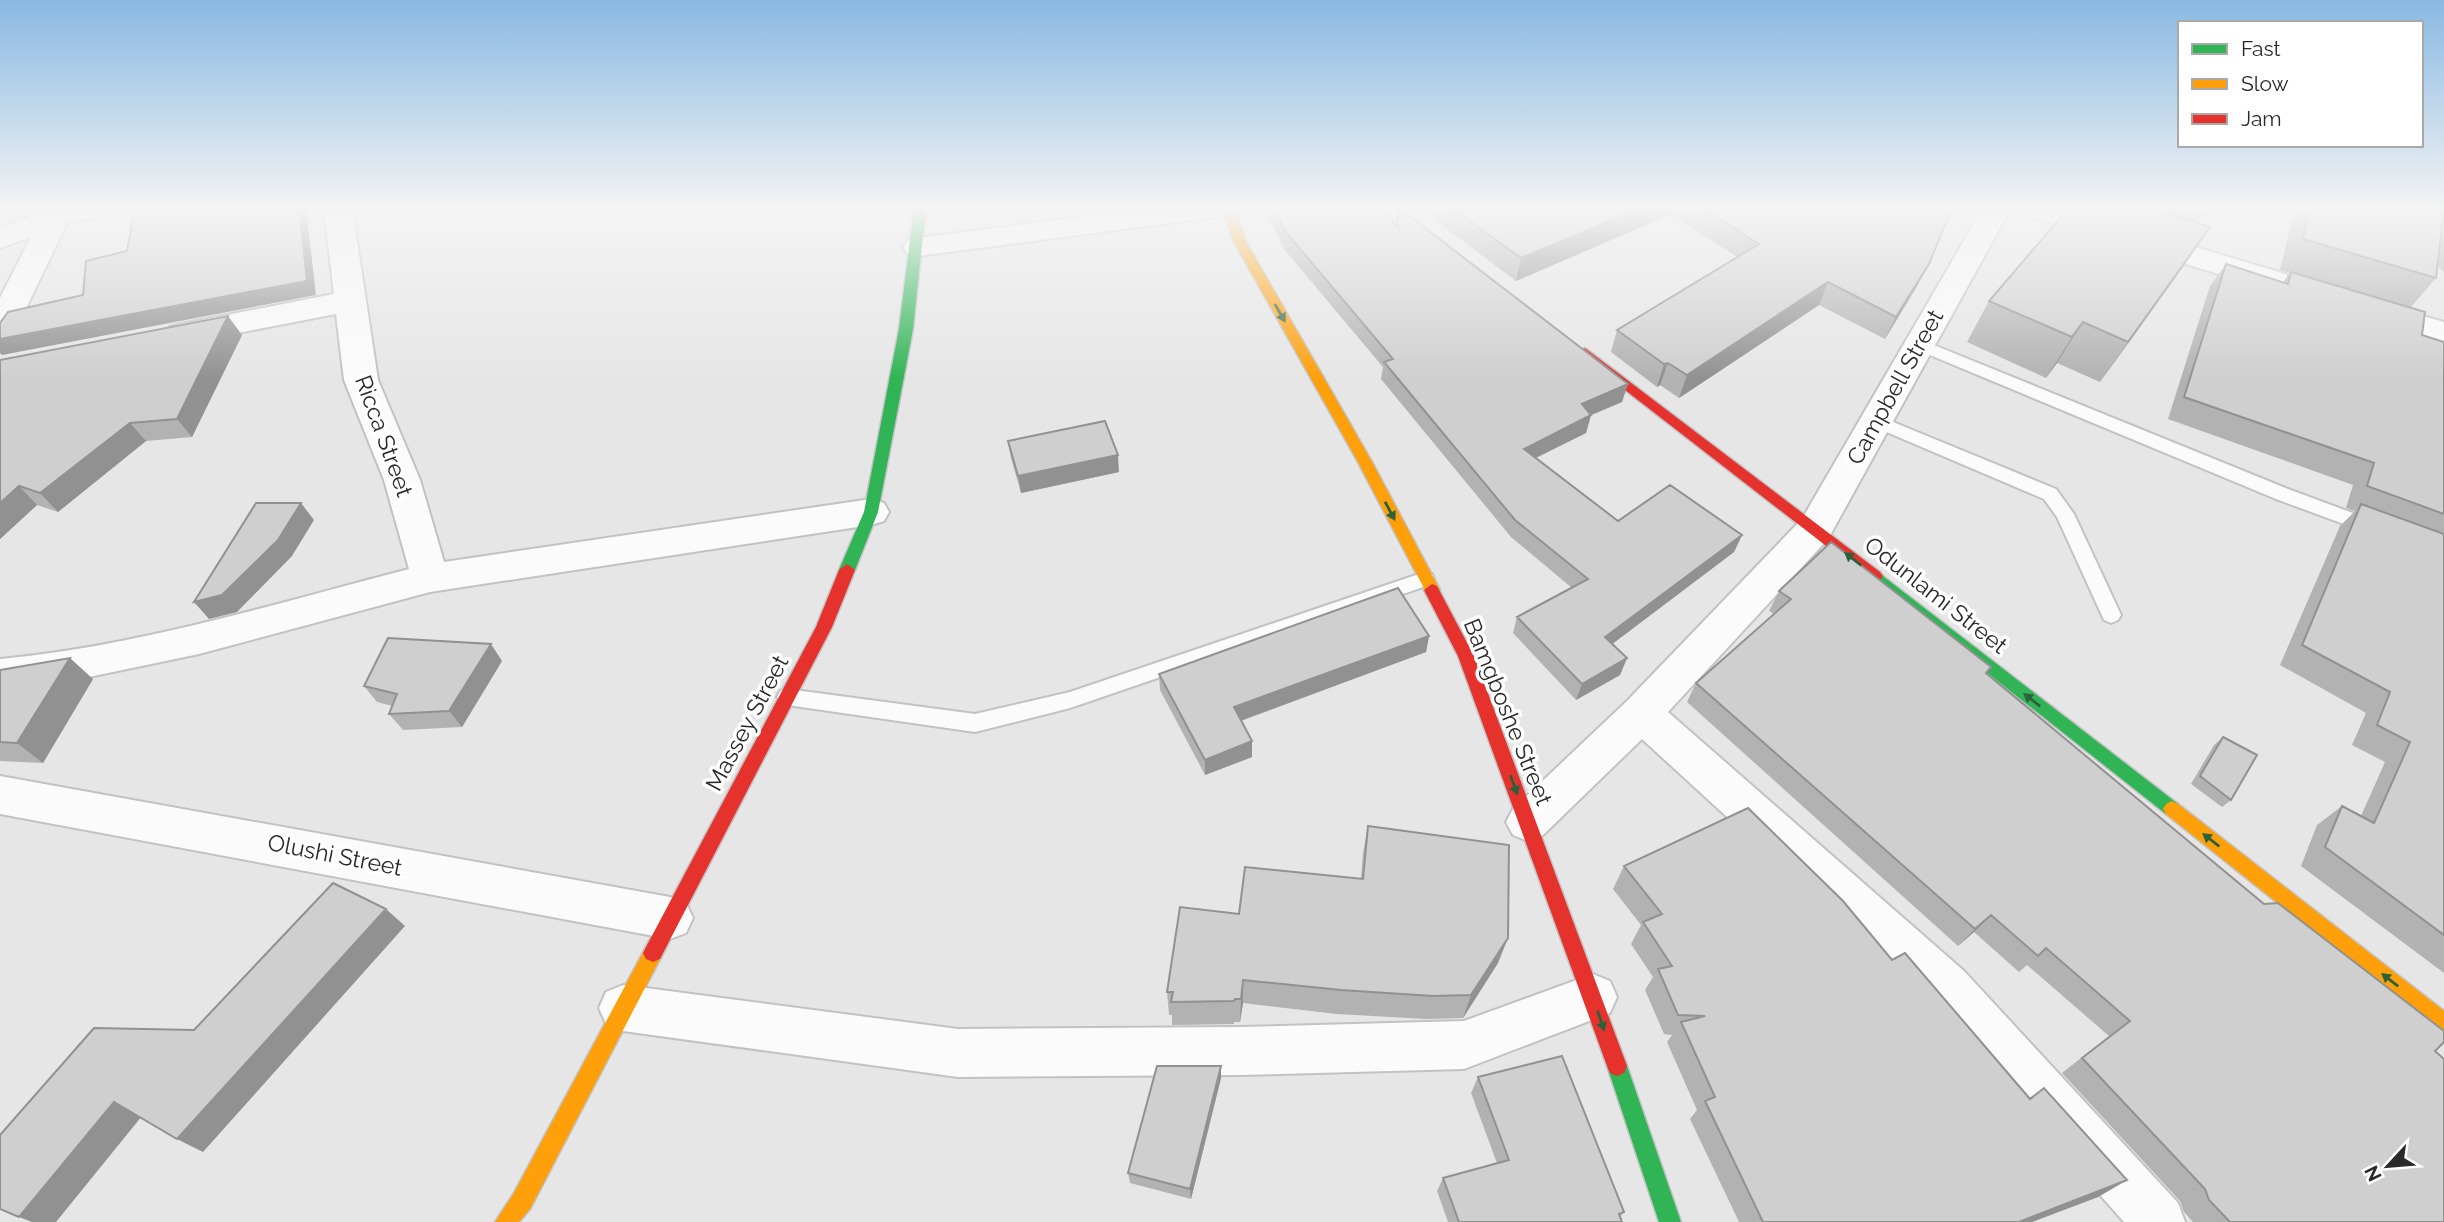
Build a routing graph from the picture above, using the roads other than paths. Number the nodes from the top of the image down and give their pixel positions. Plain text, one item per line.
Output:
1 (32, 265) edge
2 (346, 265) edge
3 (915, 265) edge
4 (1253, 265) edge
5 (1964, 265) edge
6 (2220, 265) edge
7 (2298, 289) edge
8 (351, 301) junction
9 (2351, 305) edge
10 (0, 329) edge
11 (2444, 333) edge
12 (148, 340) edge
13 (1573, 343) edge
14 (1919, 344) junction
15 (1876, 421) junction
16 (872, 512) junction
17 (1815, 529) junction
18 (2382, 531) edge
19 (430, 578) junction
20 (1426, 579) junction
21 (2111, 615) dead end
22 (0, 675) edge
23 (787, 696) junction
24 (1641, 713) junction
25 (0, 795) edge
26 (1528, 822) junction
27 (670, 918) junction
28 (1593, 997) junction
29 (623, 1008) junction
30 (2444, 1023) edge
31 (506, 1222) edge
32 (1670, 1222) edge
33 (2159, 1222) edge

1 - 10 street
2 - 8 street, Ricca Street
3 - 16 main road, Massey Street
4 -> 20 main road, Bamgboshe Street
5 - 14 street, Campbell Street
6 - 7 street
8 - 12 street
8 - 19 street, Ricca Street
9 - 11 street
13 - 17 main road, Odunlami Street
14 - 15 street, Campbell Street
14 - 18 lane
15 - 17 street, Campbell Street
15 - 21 lane
16 - 19 street
16 - 23 main road, Massey Street
17 - 24 street, Campbell Street
30 -> 17 main road, Odunlami Street
19 - 22 street
20 - 23 lane
20 -> 26 main road, Bamgboshe Street
23 - 27 main road, Massey Street
24 - 26 street, Campbell Street
24 - 33 street
25 - 27 street, Olushi Street
26 - 28 main road, Bamgboshe Street
27 - 29 main road, Massey Street
28 - 29 street
28 -> 32 main road, Bamgboshe Street
29 - 31 main road, Massey Street

